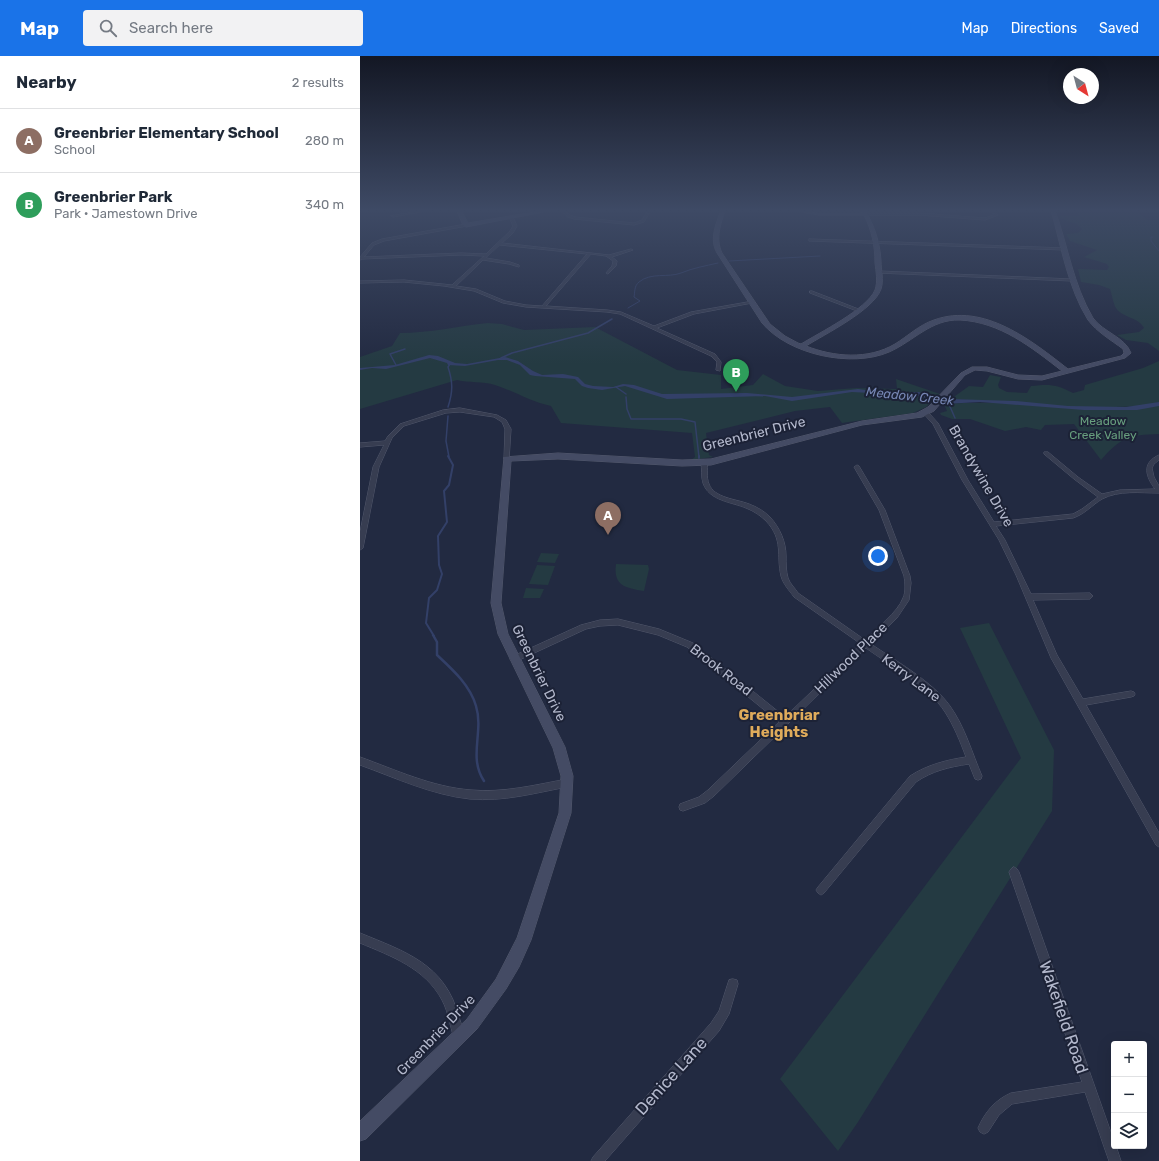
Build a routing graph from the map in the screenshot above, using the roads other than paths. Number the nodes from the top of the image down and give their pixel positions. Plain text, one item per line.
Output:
1 (480, 262) edge
2 (500, 262) edge
3 (582, 262) edge
4 (615, 262) edge
5 (726, 262) edge
6 (878, 262) edge
7 (1068, 262) edge
8 (518, 266) dead end
9 (879, 272) junction
10 (608, 273) dead end
11 (1072, 280) junction
12 (360, 282) edge
13 (453, 286) junction
14 (811, 292) dead end
15 (752, 302) junction
16 (542, 307) junction
17 (859, 310) junction
18 (653, 328) junction
19 (802, 346) junction
20 (718, 370) dead end
21 (1068, 372) junction
22 (928, 410) junction
23 (387, 443) junction
24 (360, 445) edge
25 (1046, 453) dead end
26 (1159, 457) edge
27 (507, 459) junction
28 (704, 462) junction
29 (857, 467) dead end
30 (1159, 491) edge
31 (1102, 497) junction
32 (992, 524) junction
33 (360, 548) edge
34 (1090, 596) dead end
35 (1028, 597) junction
36 (865, 644) junction
37 (514, 659) junction
38 (1131, 694) dead end
39 (1081, 703) junction
40 (785, 722) junction
41 (971, 760) junction
42 (360, 761) edge
43 (978, 776) dead end
44 (567, 783) junction
45 (683, 807) dead end
46 (1159, 842) edge
47 (1014, 872) dead end
48 (821, 890) dead end
49 (360, 938) edge
50 (733, 984) dead end
51 (459, 1037) junction
52 (1089, 1086) junction
53 (984, 1128) dead end
54 (360, 1133) edge
55 (597, 1161) edge
56 (1115, 1161) edge

1 - 13 street
2 - 8 street
3 - 16 street
4 - 10 street
5 - 15 street
6 - 9 street
7 - 11 street
9 - 11 street
9 - 17 street
11 - 21 street
12 - 13 street
13 - 16 street
14 - 17 street
15 - 18 street
15 - 19 street
16 - 18 street
17 - 19 street
18 - 20 street
19 - 21 street
21 - 22 street
22 - 28 street, Greenbrier Drive
22 - 32 street, Brandywine Drive
23 - 24 street
23 - 27 street
23 - 33 street
25 - 31 street
26 - 30 street
27 - 28 street, Greenbrier Drive
27 - 37 street, Greenbrier Drive
28 - 36 street, Kerry Lane
29 - 36 street, Hillwood Place
30 - 31 street
31 - 32 street
32 - 35 street, Brandywine Drive
34 - 35 street
35 - 39 street, Brandywine Drive
36 - 40 street, Hillwood Place
36 - 41 street, Kerry Lane
37 - 40 street, Brook Road
37 - 44 street, Greenbrier Drive
38 - 39 street
39 - 46 street, Brandywine Drive
40 - 45 street, Hillwood Place
41 - 43 street, Kerry Lane
41 - 48 street
42 - 44 street
44 - 51 street, Greenbrier Drive
47 - 52 street, Wakefield Road
49 - 51 street
50 - 55 street, Denice Lane
51 - 54 street, Greenbrier Drive
52 - 53 street
52 - 56 street, Wakefield Road

